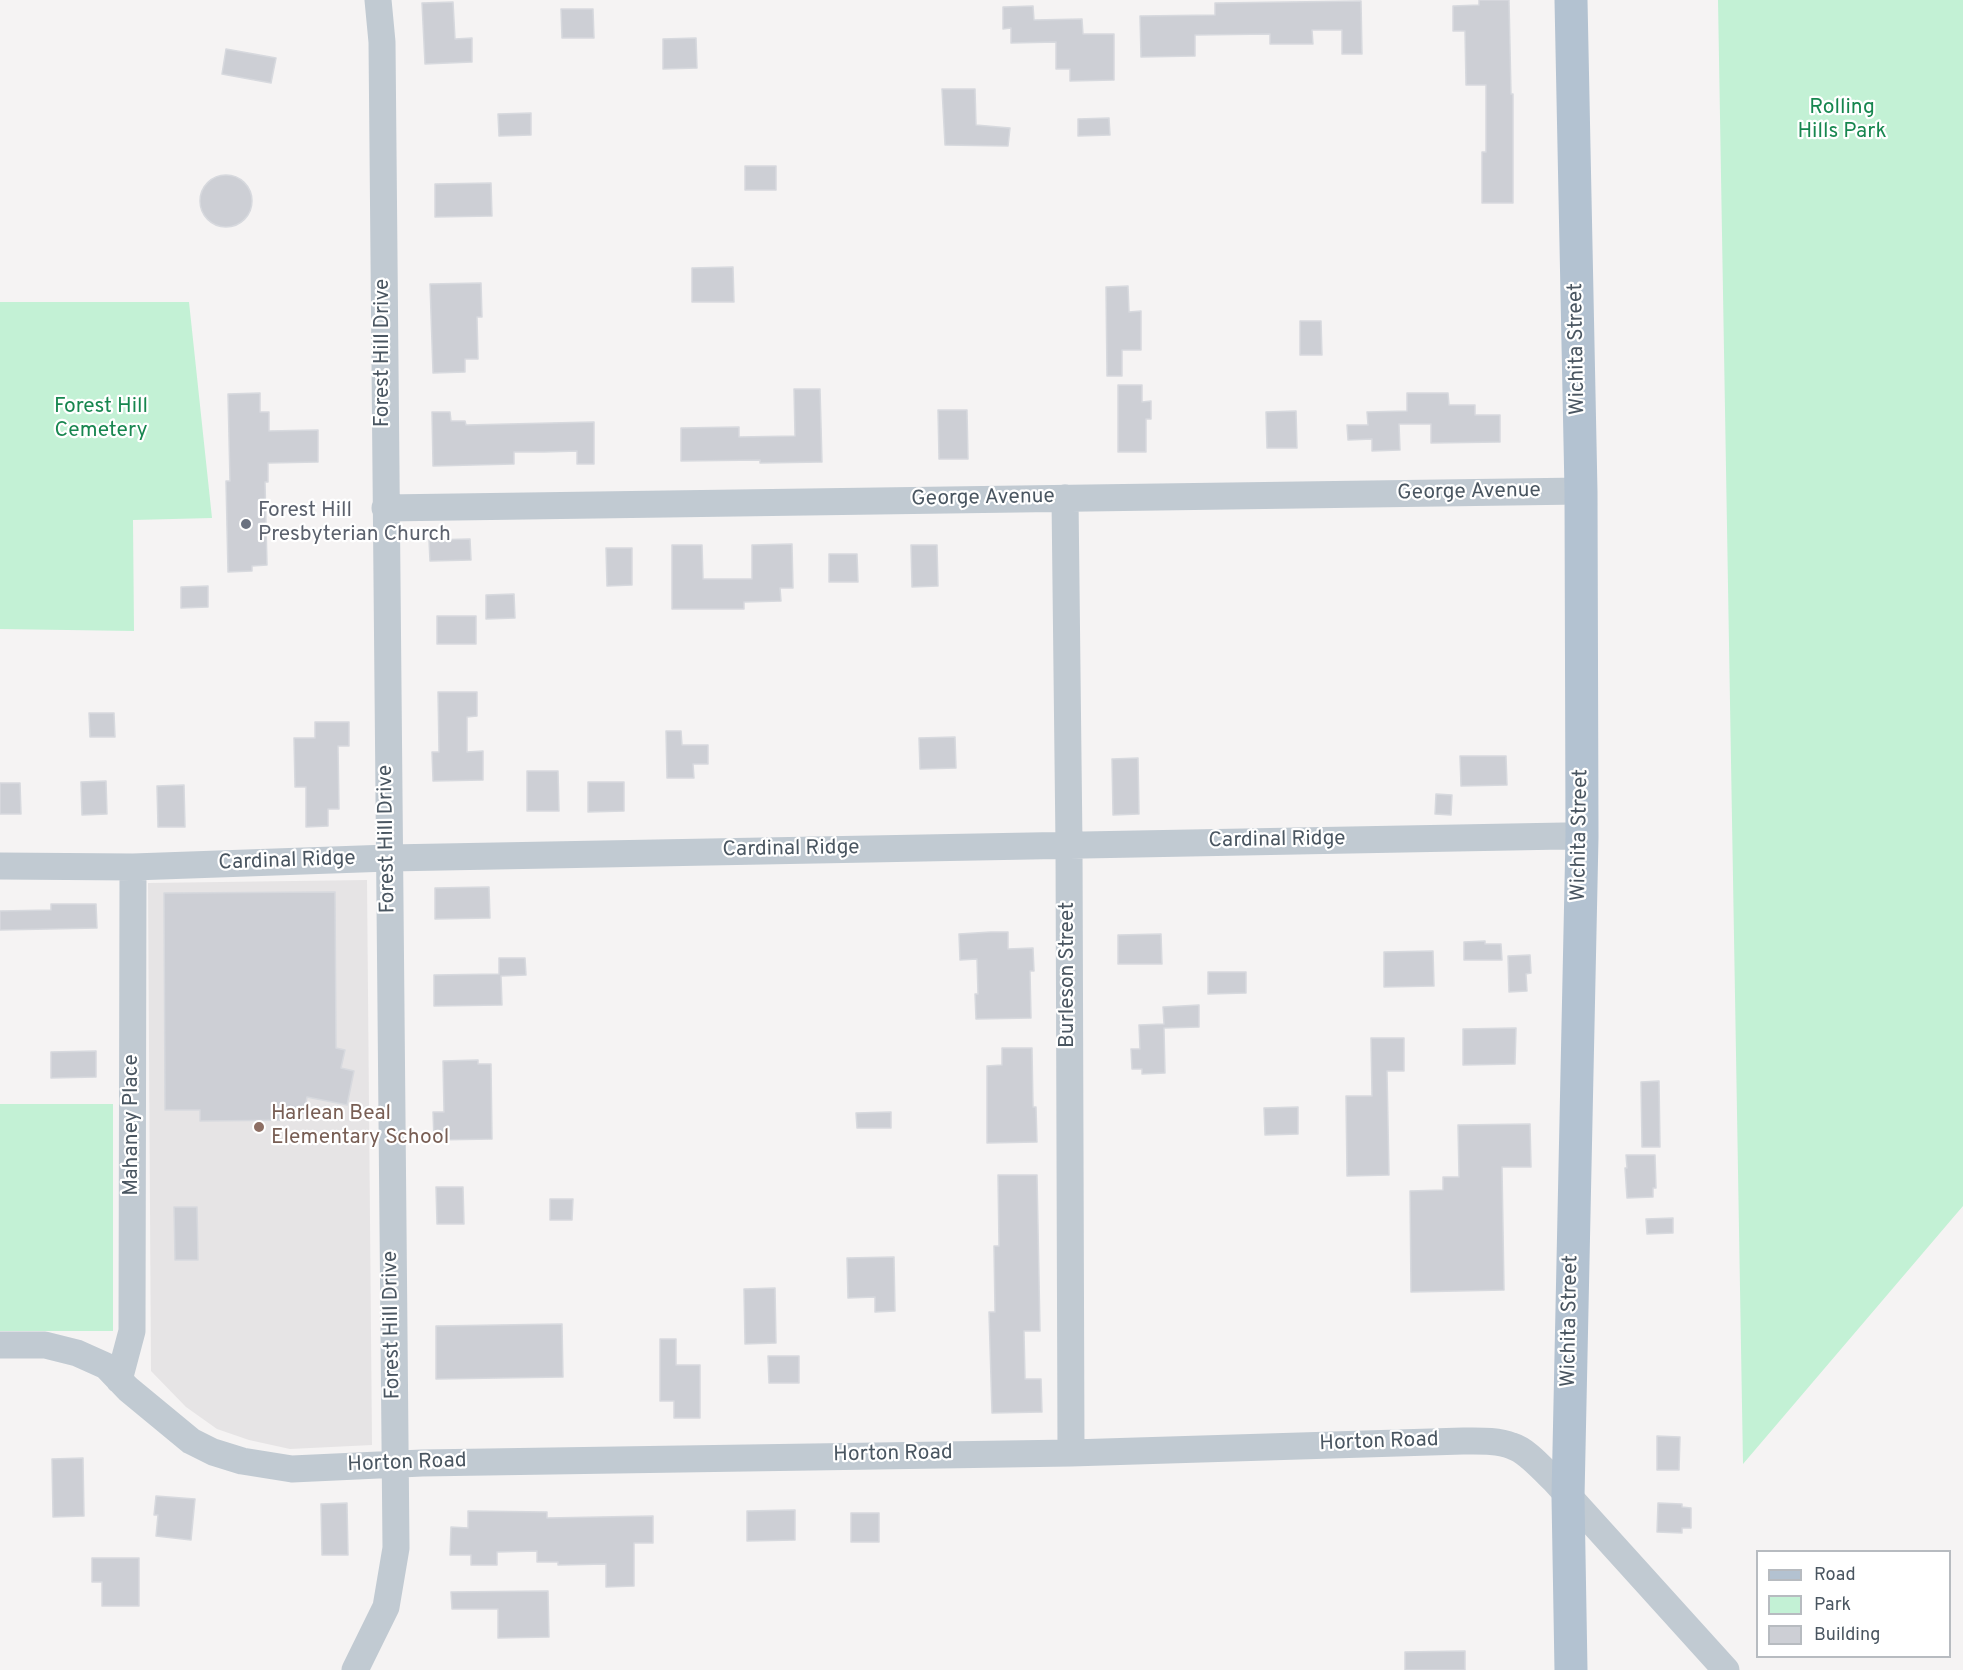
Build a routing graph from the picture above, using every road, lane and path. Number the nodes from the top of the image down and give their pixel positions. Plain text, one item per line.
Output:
1 (378, 0) edge
2 (1571, 0) edge
3 (1581, 491) junction
4 (1065, 498) junction
5 (386, 508) junction
6 (1582, 837) junction
7 (1069, 845) junction
8 (388, 858) junction
9 (0, 866) edge
10 (133, 867) junction
11 (0, 1345) edge
12 (119, 1380) junction
13 (1071, 1453) junction
14 (395, 1464) junction
15 (1568, 1497) junction
16 (355, 1670) edge
17 (1571, 1670) edge
18 (1726, 1670) edge

1 - 5 street, Forest Hill Drive
2 - 3 main road, Wichita Street
3 - 4 street, George Avenue
3 - 6 main road, Wichita Street
4 - 5 street, George Avenue
4 - 7 street, Burleson Street
5 - 8 street, Forest Hill Drive
6 - 7 street, Cardinal Ridge
6 - 15 main road, Wichita Street
7 - 8 street, Cardinal Ridge
7 - 13 street, Burleson Street
8 - 10 street, Cardinal Ridge
8 - 14 street, Forest Hill Drive
9 - 10 street, Cardinal Ridge
10 - 12 street, Mahaney Place
11 - 12 street, Horton Road
12 - 14 street, Horton Road
13 - 14 street, Horton Road
13 - 15 street, Horton Road
14 - 16 street, Forest Hill Drive
15 - 17 main road, Wichita Street
15 - 18 street, Horton Road

